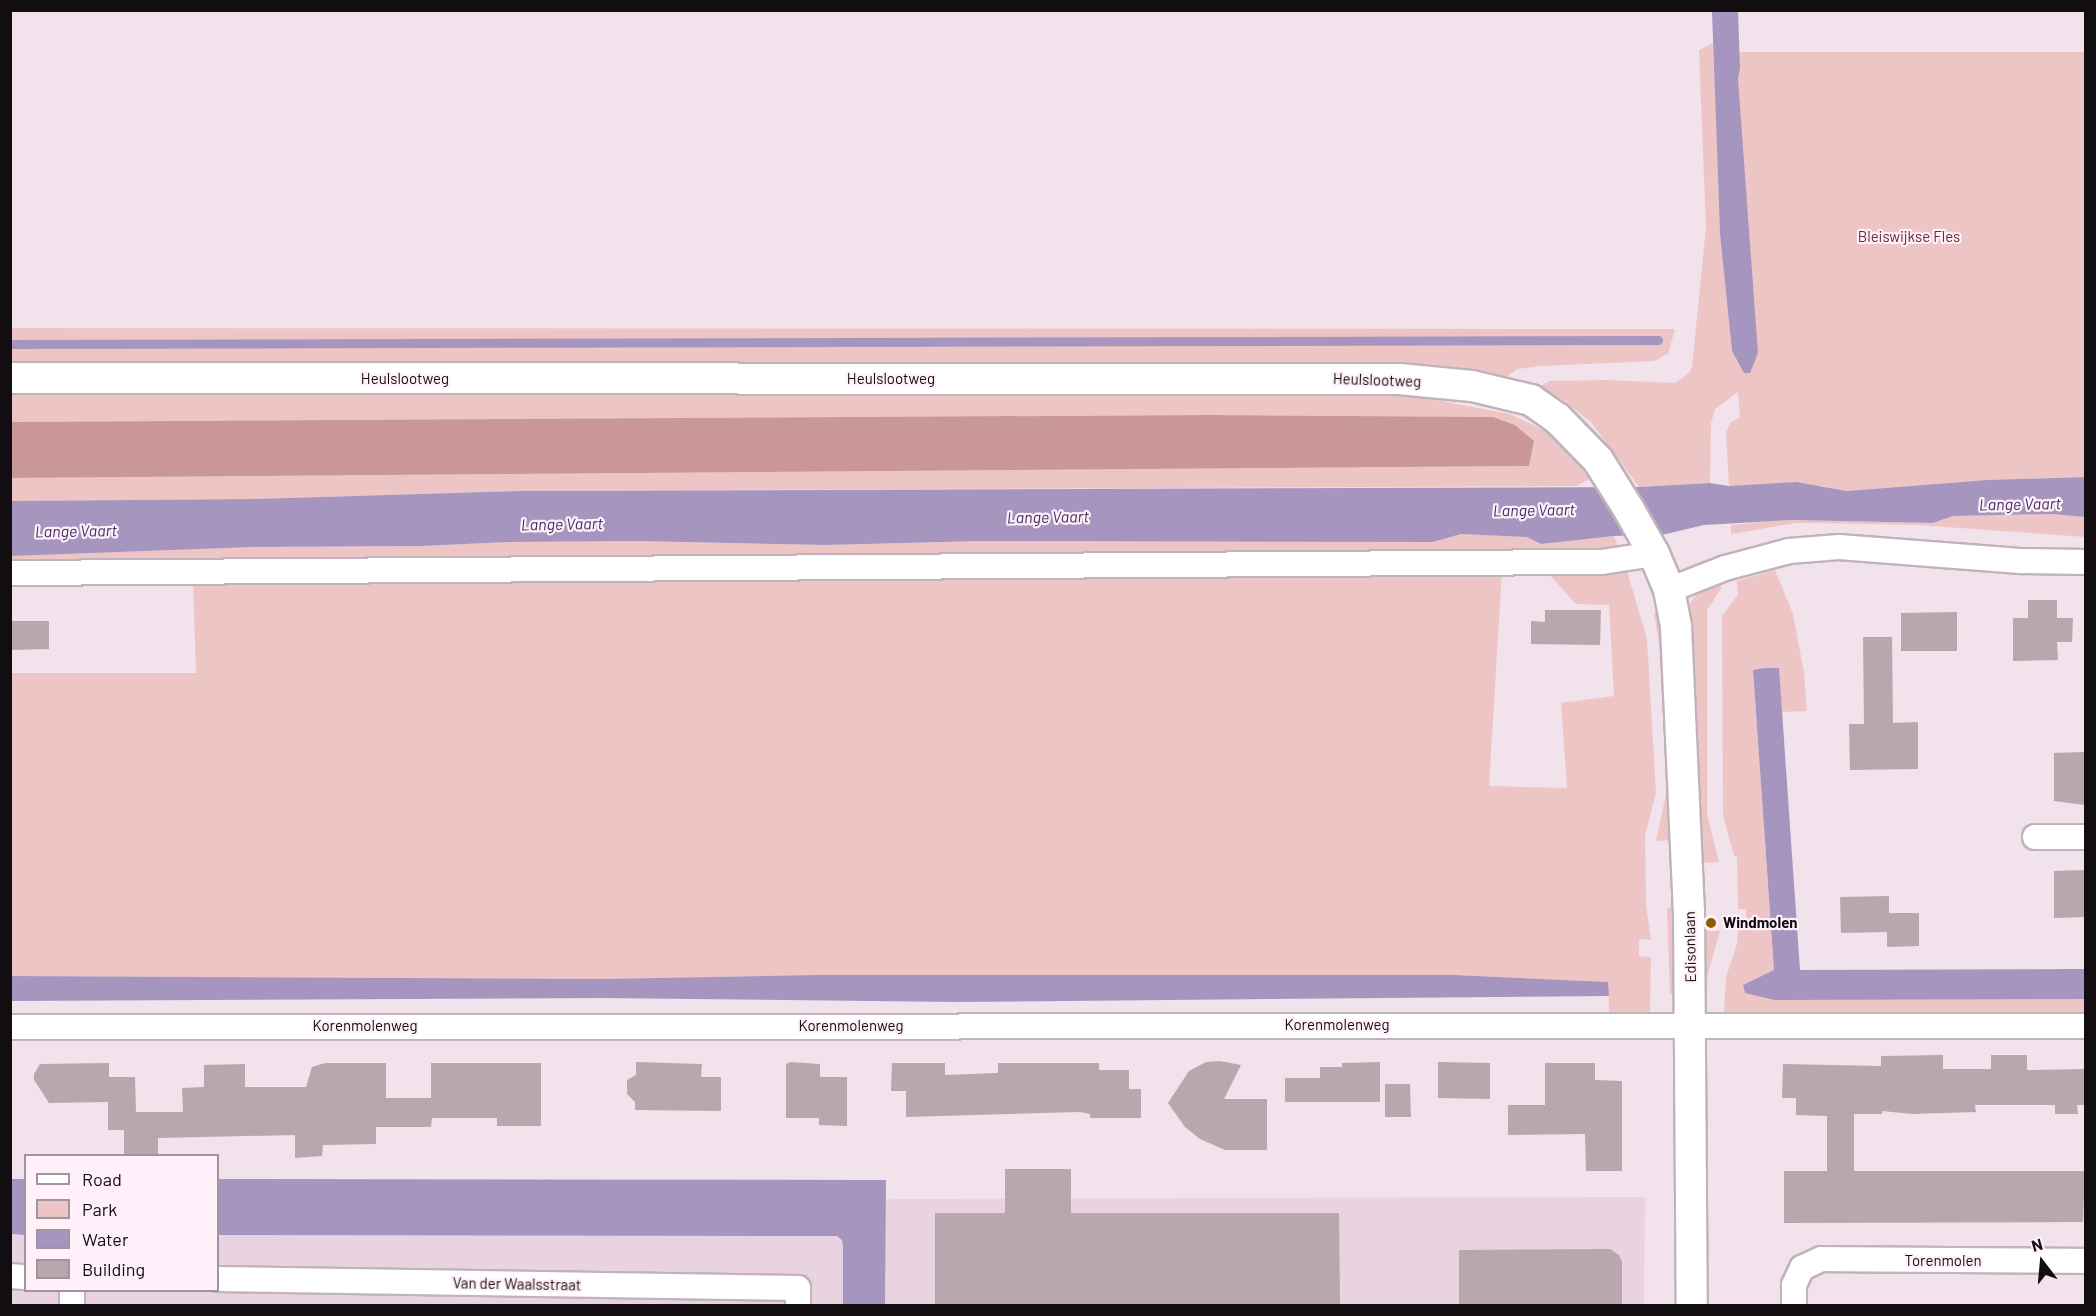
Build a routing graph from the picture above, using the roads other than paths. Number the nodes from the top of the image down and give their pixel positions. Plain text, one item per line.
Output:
1 (10, 378) edge
2 (1654, 554) junction
3 (2085, 562) edge
4 (10, 573) edge
5 (1670, 590) junction
6 (2035, 837) dead end
7 (2085, 837) edge
8 (1691, 1025) junction
9 (14, 1026) edge
10 (2085, 1026) edge
11 (2085, 1261) edge
12 (219, 1279) edge
13 (798, 1305) edge
14 (1692, 1305) edge
15 (1794, 1305) edge

1 - 2 street, Heulslootweg
2 - 4 street
2 - 5 street, Heulslootweg
3 - 5 street
5 - 8 street, Edisonlaan
6 - 7 street
8 - 9 street, Korenmolenweg
8 - 10 street
8 - 14 street, Edisonlaan
11 - 15 street, Torenmolen
12 - 13 street, Van der Waalsstraat

